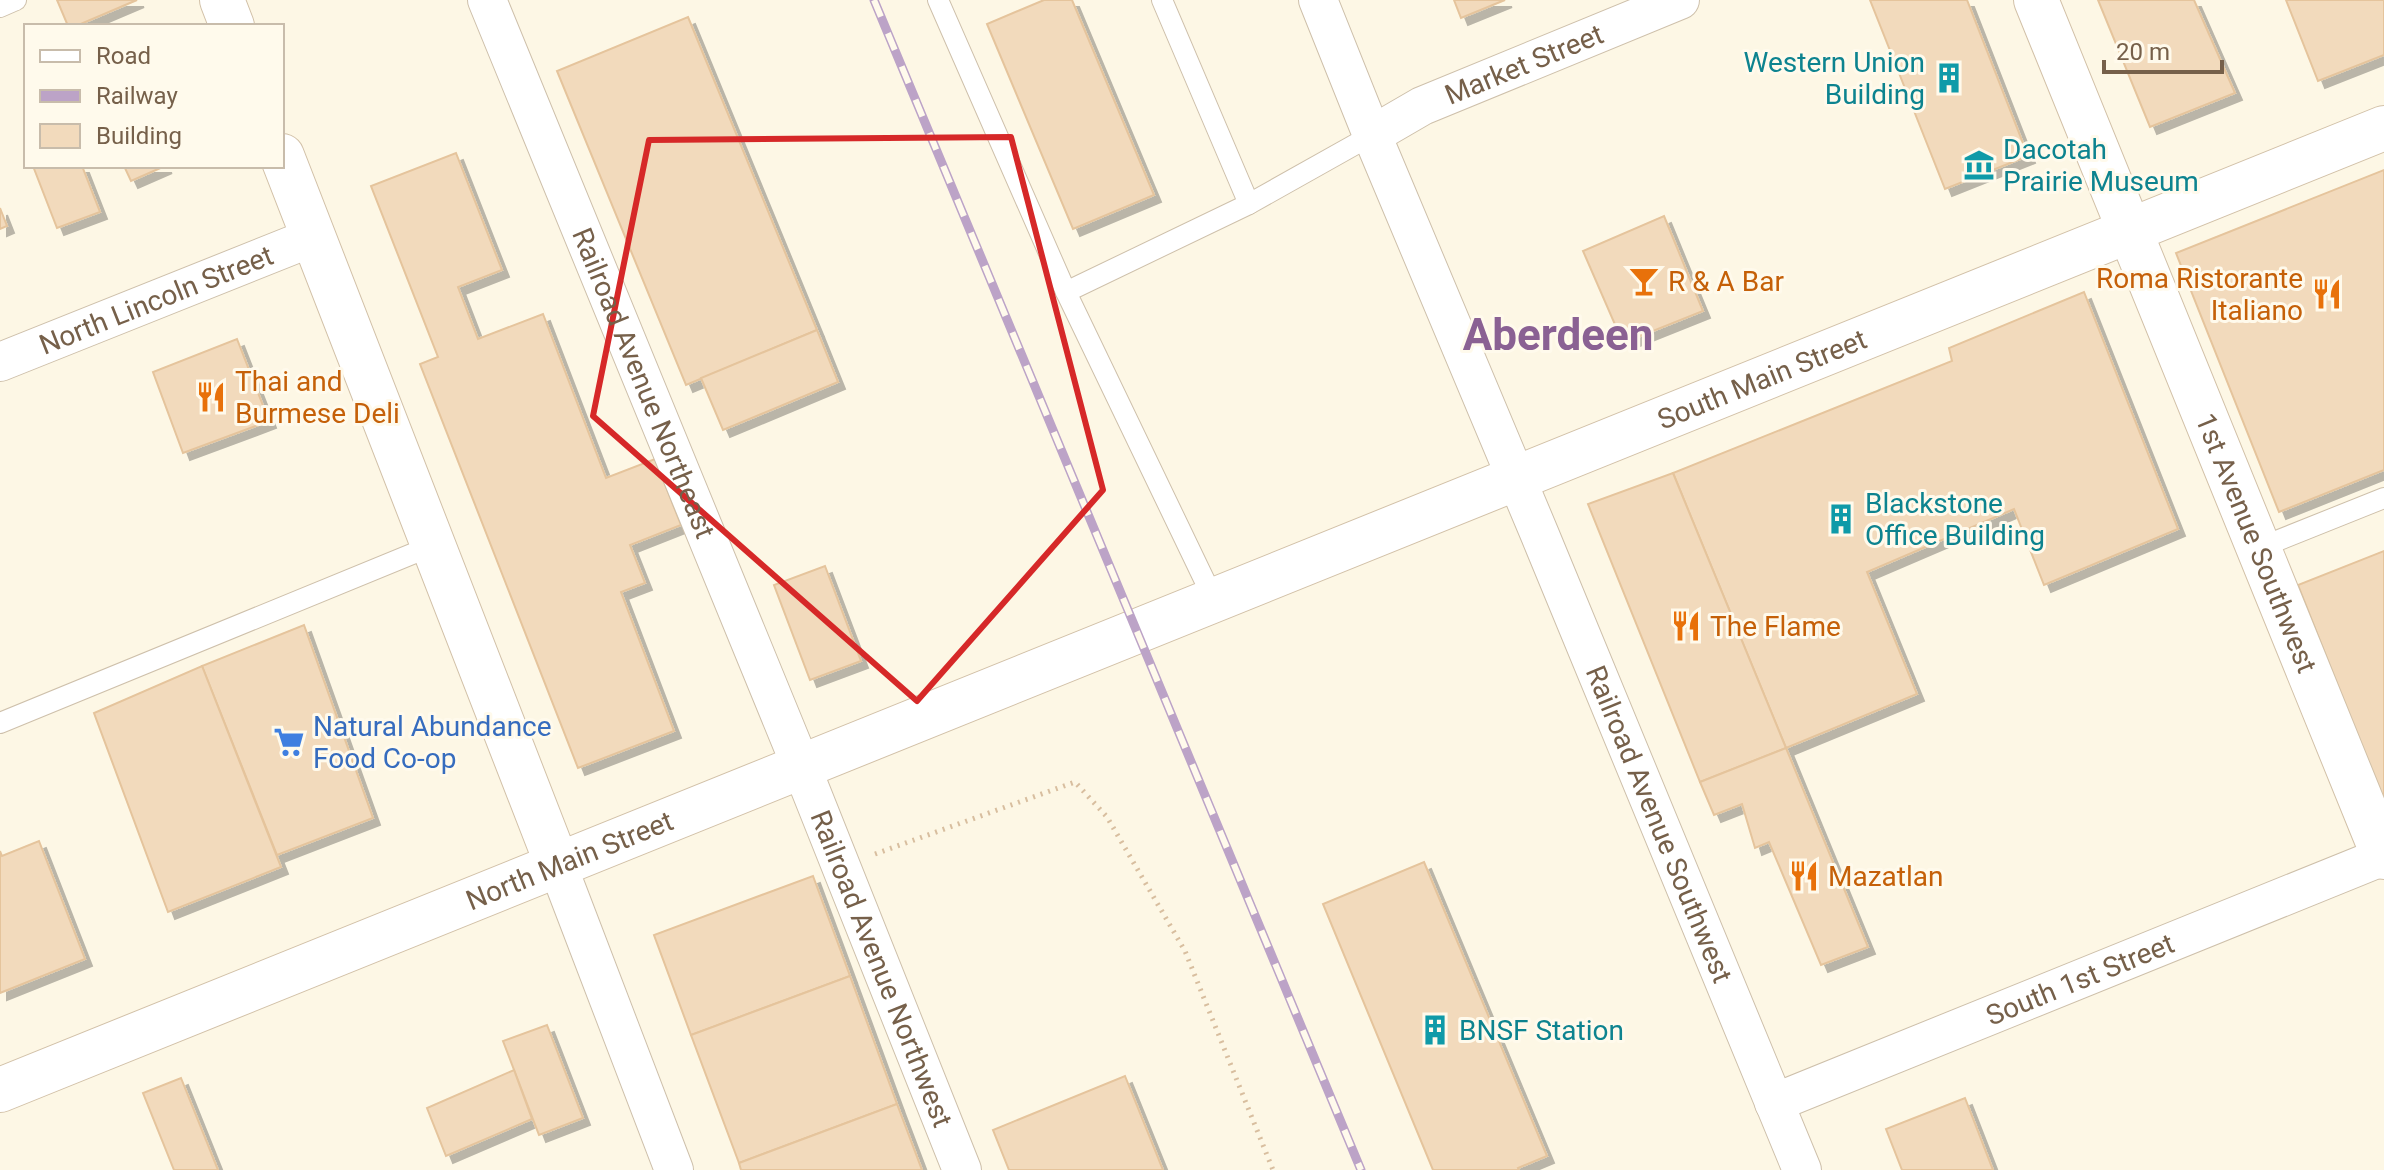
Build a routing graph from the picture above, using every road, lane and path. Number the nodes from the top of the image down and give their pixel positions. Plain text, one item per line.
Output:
1 (16, 0) edge
2 (222, 0) edge
3 (487, 0) edge
4 (938, 0) edge
5 (1162, 0) edge
6 (1318, 0) edge
7 (1680, 0) edge
8 (2036, 0) edge
9 (0, 7) edge
10 (231, 24) edge
11 (2384, 128) edge
12 (1372, 135) junction
13 (284, 161) edge
14 (1249, 204) junction
15 (2129, 230) junction
16 (313, 237) junction
17 (1066, 292) junction
18 (0, 362) edge
19 (1516, 478) junction
20 (2384, 498) edge
21 (434, 545) junction
22 (2259, 548) junction
23 (1214, 600) junction
24 (1139, 631) joint
25 (0, 723) edge
26 (801, 766) junction
27 (2384, 856) edge
28 (557, 864) junction
29 (840, 866) junction
30 (0, 1090) edge
31 (1774, 1103) junction
32 (674, 1170) edge
33 (962, 1170) edge
34 (1273, 1170) edge
35 (1802, 1170) edge

1 - 9 lane
2 - 10 street
3 - 26 street, Railroad Avenue Northeast
4 - 17 lane
5 - 14 lane
6 - 12 street, Railroad Avenue Southwest
7 - 12 street, Market Street
8 - 15 street, 1st Avenue Southwest
11 - 15 street, South Main Street
12 - 14 lane
12 - 19 street, Railroad Avenue Southwest
13 - 16 street
14 - 17 lane
15 - 19 street, South Main Street
15 - 22 street, 1st Avenue Southwest
16 - 18 street, North Lincoln Street
16 - 21 street
17 - 23 lane
19 - 23 street, South Main Street
19 - 31 street, Railroad Avenue Southwest
20 - 22 lane
21 - 25 lane
21 - 28 street
22 - 27 street, 1st Avenue Southwest
23 - 24 street, South Main Street
24 - 26 street, North Main Street
26 - 28 street, North Main Street
26 - 29 street, Railroad Avenue Northwest
27 - 31 street, South 1st Street
28 - 30 street, North Main Street
28 - 32 street
29 - 33 street, Railroad Avenue Northwest
29 - 34 path
31 - 35 street, Railroad Avenue Southwest

